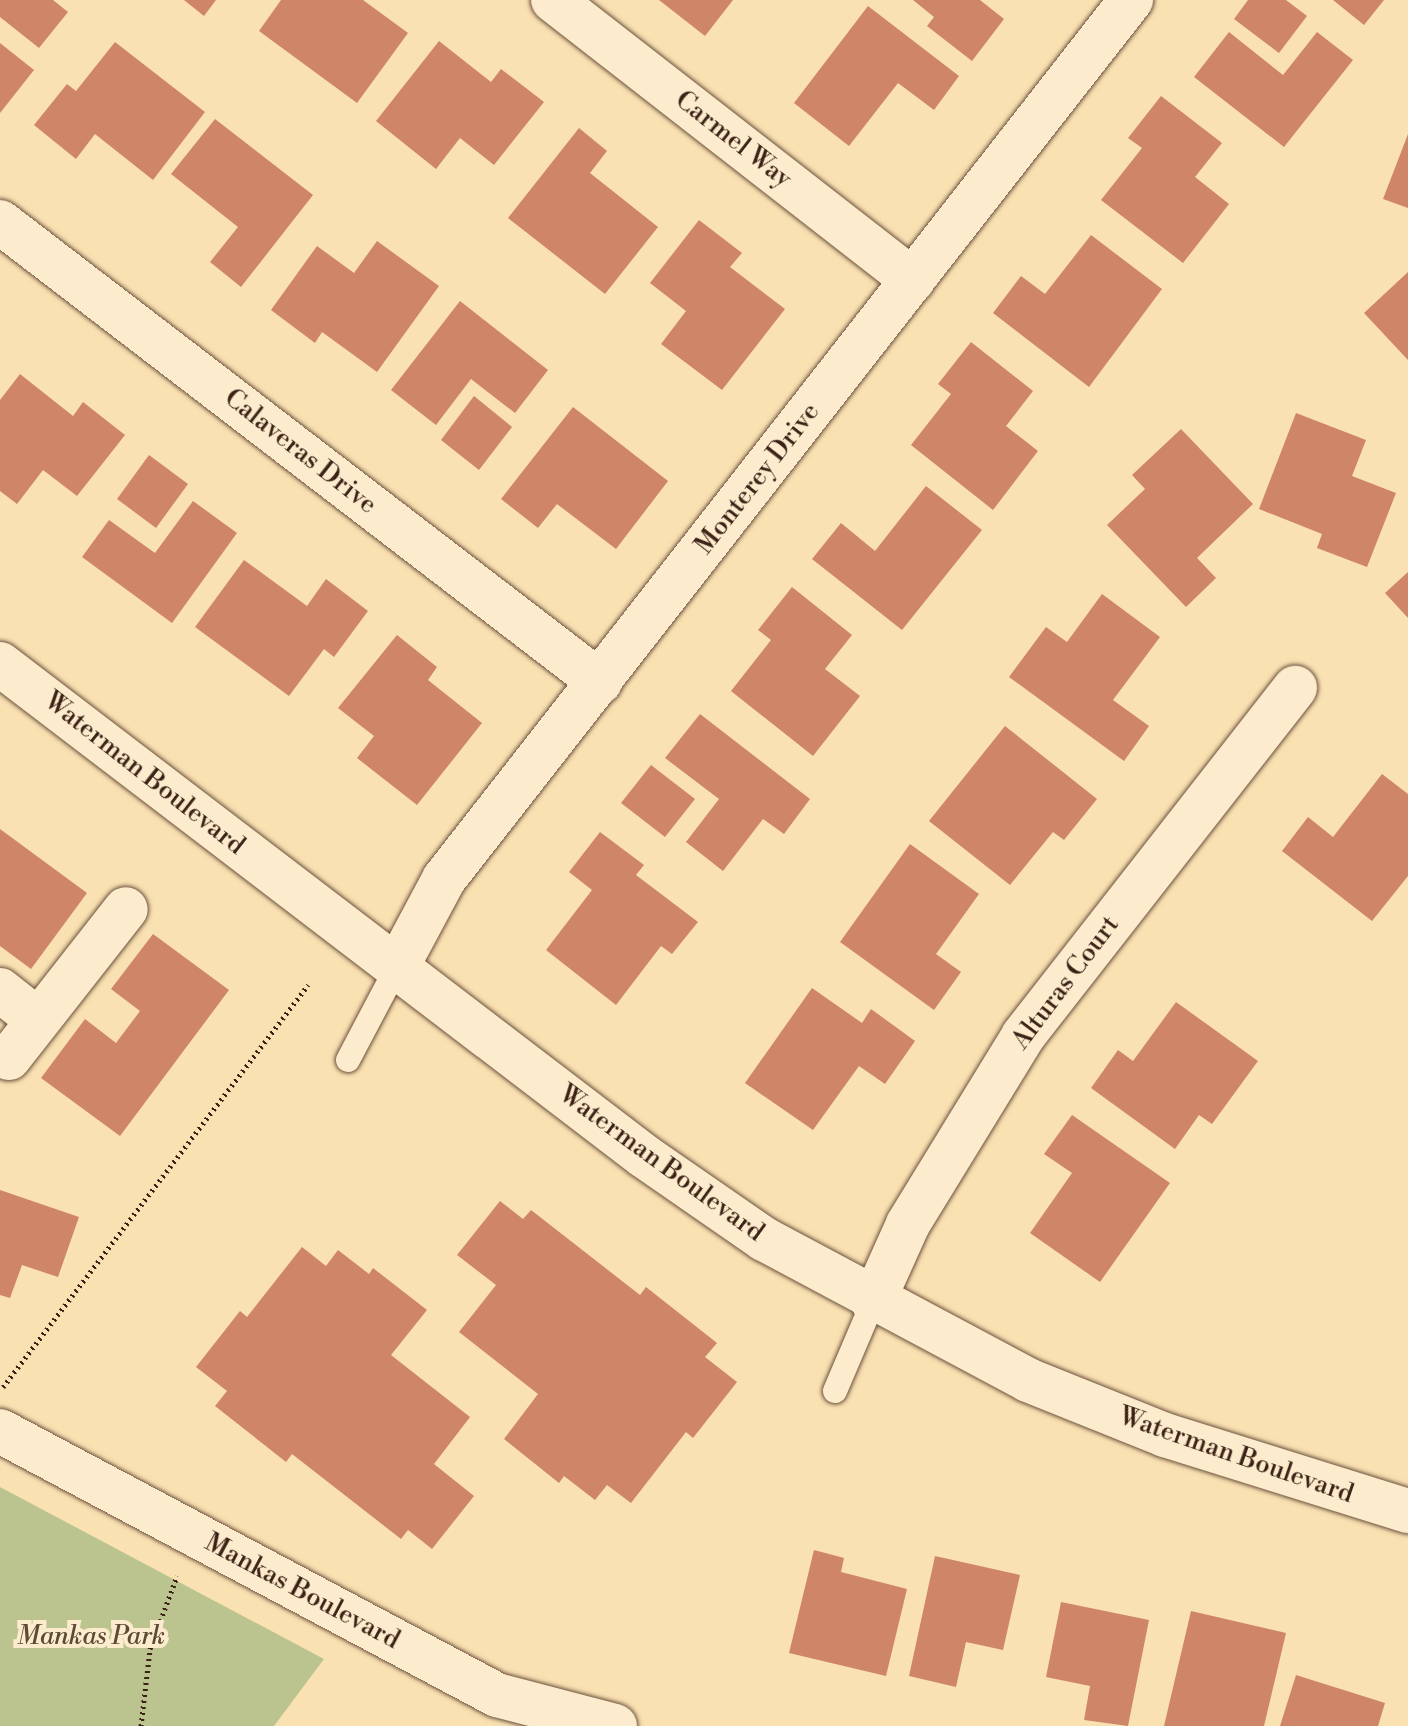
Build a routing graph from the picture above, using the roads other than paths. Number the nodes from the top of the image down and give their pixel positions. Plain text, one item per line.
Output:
1 (553, 0) edge
2 (1131, 0) edge
3 (0, 222) edge
4 (913, 280) junction
5 (0, 664) edge
6 (600, 682) junction
7 (1295, 688) dead end
8 (126, 909) dead end
9 (397, 967) junction
10 (0, 990) edge
11 (38, 1020) junction
12 (9, 1058) dead end
13 (348, 1060) dead end
14 (873, 1302) junction
15 (835, 1391) dead end
16 (0, 1431) edge
17 (1408, 1511) edge
18 (615, 1726) edge

1 - 4 street, Carmel Way
2 - 4 street, Monterey Drive
3 - 6 street, Calaveras Drive
4 - 6 street, Monterey Drive
5 - 9 street, Waterman Boulevard
6 - 9 street, Monterey Drive
7 - 14 street, Alturas Court
8 - 11 street
9 - 13 lane
9 - 14 street, Waterman Boulevard
10 - 11 street
11 - 12 street
14 - 15 lane
14 - 17 street, Waterman Boulevard
16 - 18 street, Mankas Boulevard

